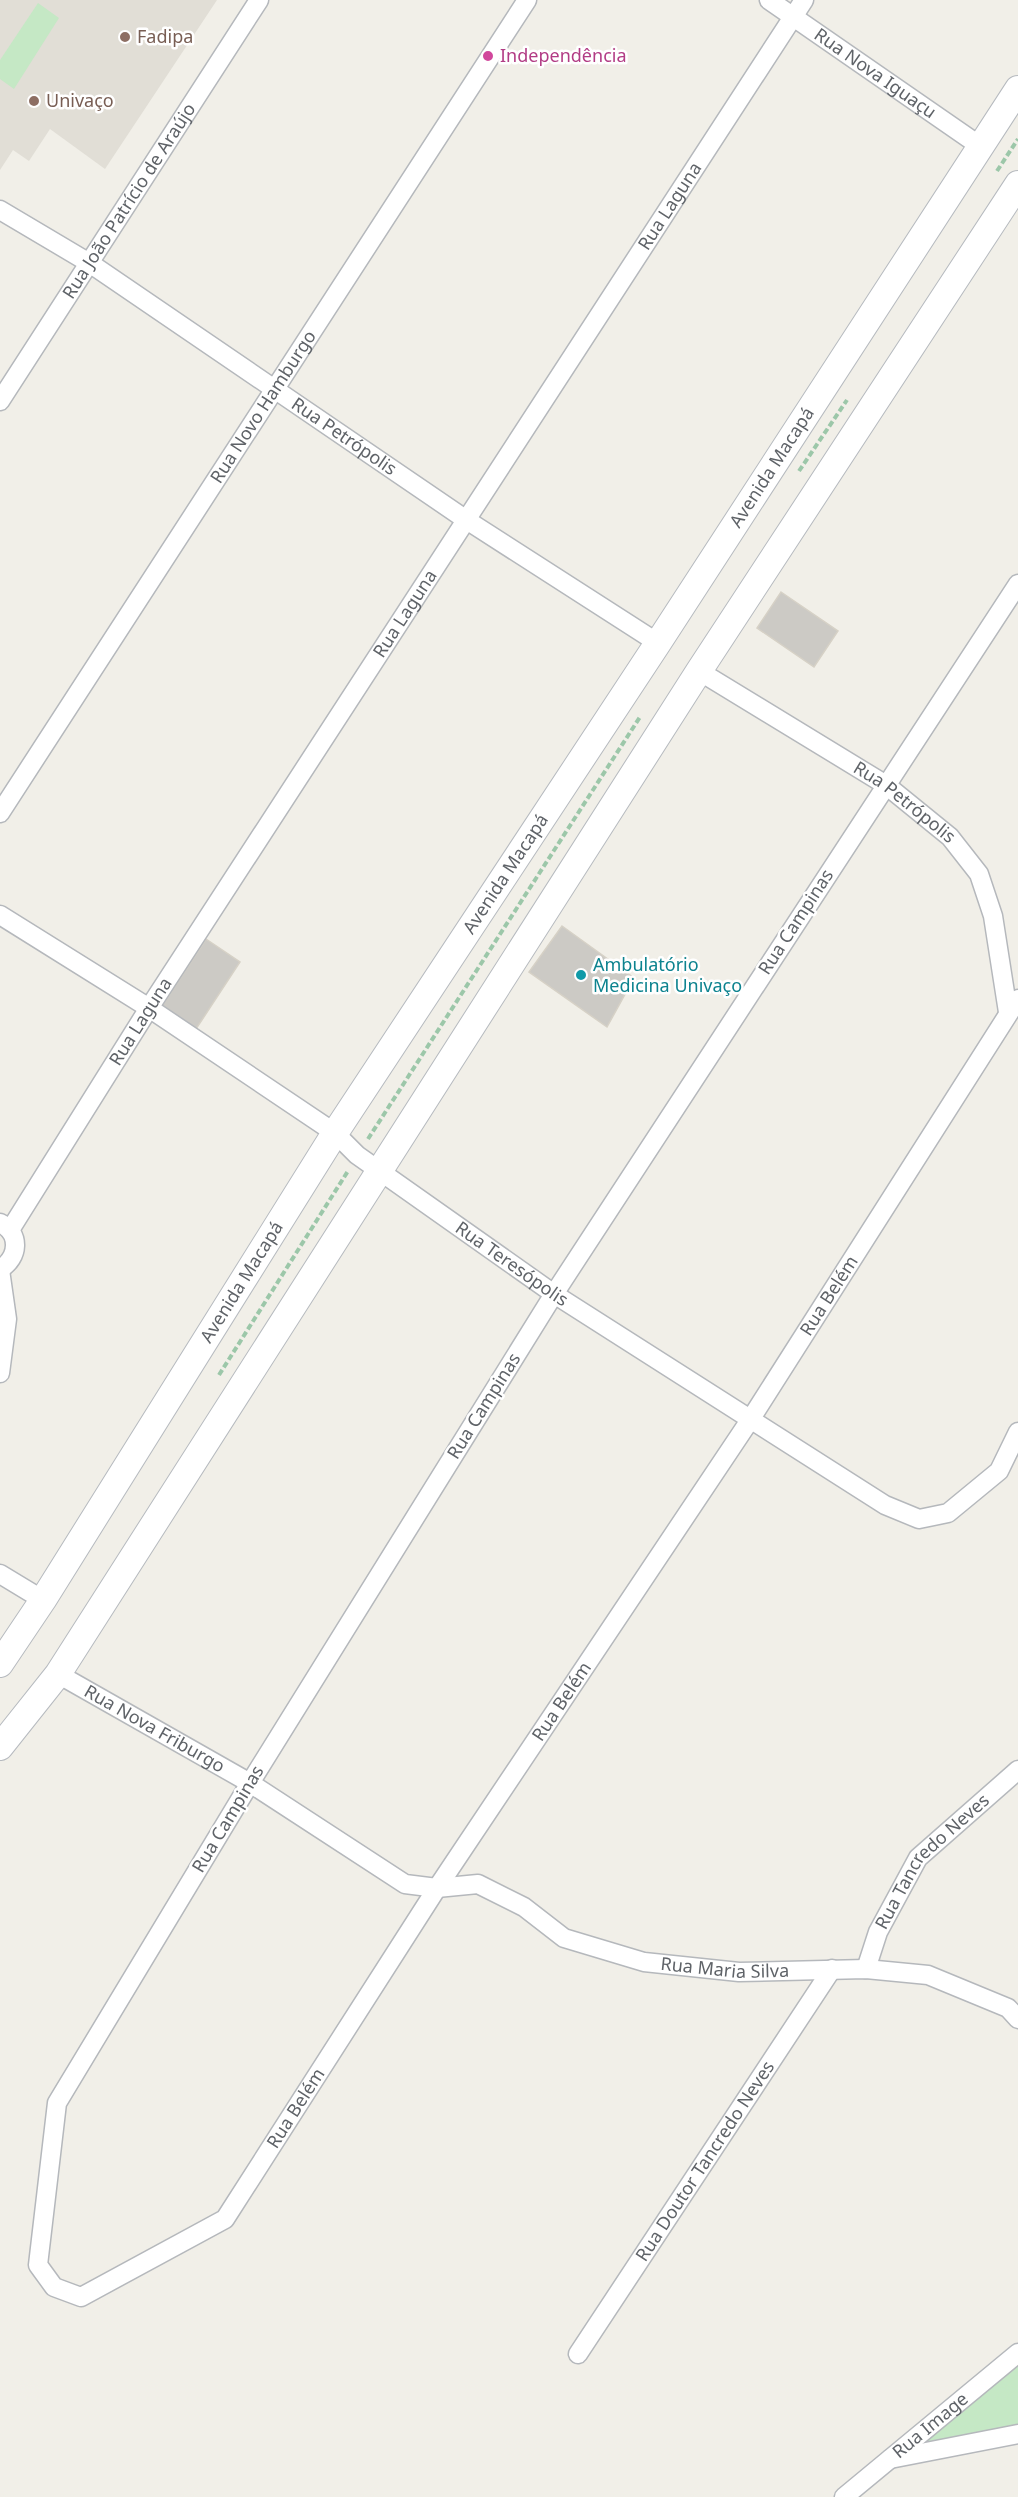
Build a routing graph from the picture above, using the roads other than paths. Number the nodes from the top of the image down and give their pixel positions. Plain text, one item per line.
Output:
1 (259, 0) edge
2 (527, 0) edge
3 (770, 0) edge
4 (804, 0) edge
5 (794, 16) junction
6 (1018, 88) edge
7 (980, 146) junction
8 (1018, 184) edge
9 (0, 210) edge
10 (90, 264) junction
11 (275, 391) junction
12 (0, 401) edge
13 (465, 519) junction
14 (1018, 584) edge
15 (658, 643) junction
16 (699, 671) junction
17 (886, 785) junction
18 (0, 813) edge
19 (0, 915) edge
20 (1013, 1006) edge
21 (149, 1008) junction
22 (335, 1133) junction
23 (381, 1172) junction
24 (5, 1227) edge
25 (0, 1269) edge
26 (554, 1294) junction
27 (0, 1373) edge
28 (750, 1420) junction
29 (1018, 1432) edge
30 (0, 1574) edge
31 (43, 1600) junction
32 (0, 1664) edge
33 (58, 1674) junction
34 (0, 1748) edge
35 (1018, 1770) edge
36 (250, 1783) junction
37 (437, 1888) junction
38 (832, 1969) junction
39 (866, 1969) junction
40 (1015, 2010) edge
41 (38, 2265) joint
42 (1018, 2353) edge
43 (578, 2354) dead end
44 (1018, 2434) edge
45 (888, 2460) junction
46 (844, 2497) edge

1 - 10 street, Rua João Patrício de Araújo
2 - 11 street, Rua Novo Hamburgo
3 - 5 street, Rua Nova Iguaçu
4 - 5 street, Rua Laguna
5 - 7 street, Rua Nova Iguaçu
5 - 13 street, Rua Laguna
6 - 7 main road, Avenida Macapá
7 - 15 main road, Avenida Macapá
8 - 16 main road
9 - 10 street, Rua Petrópolis
10 - 11 street, Rua Petrópolis
10 - 12 street, Rua João Patrício de Araújo
11 - 13 street, Rua Petrópolis
11 - 18 street, Rua Novo Hamburgo
13 - 15 street, Rua Petrópolis
13 - 21 street, Rua Laguna
14 - 17 street, Rua Campinas
15 - 22 main road, Avenida Macapá
16 - 17 street, Rua Petrópolis
16 - 23 main road
17 - 20 street, Rua Petrópolis
17 - 26 street, Rua Campinas
19 - 21 street, Rua Teresópolis
20 - 28 street, Rua Belém
21 - 22 street, Rua Teresópolis
21 - 24 street, Rua Laguna
22 - 23 street, Rua Teresópolis
22 - 31 main road, Avenida Macapá
23 - 26 street, Rua Teresópolis
23 - 33 main road
24 - 25 street
25 - 27 street
26 - 28 street, Rua Teresópolis
26 - 36 street, Rua Campinas
28 - 29 street, Rua Teresópolis
28 - 37 street, Rua Belém
30 - 31 street
31 - 32 main road, Avenida Macapá
33 - 34 main road
33 - 36 street, Rua Nova Friburgo
35 - 39 street, Rua Tancredo Neves
36 - 37 street, Rua Nova Friburgo
36 - 41 street, Rua Campinas
37 - 38 street, Rua Maria Silva
37 - 41 street, Rua Belém
38 - 39 street, Rua Maria Silva
38 - 43 street, Rua Doutor Tancredo Neves
39 - 40 street, Rua Maria Silva
42 - 45 street, Rua Image
44 - 45 street
45 - 46 street, Rua Image

